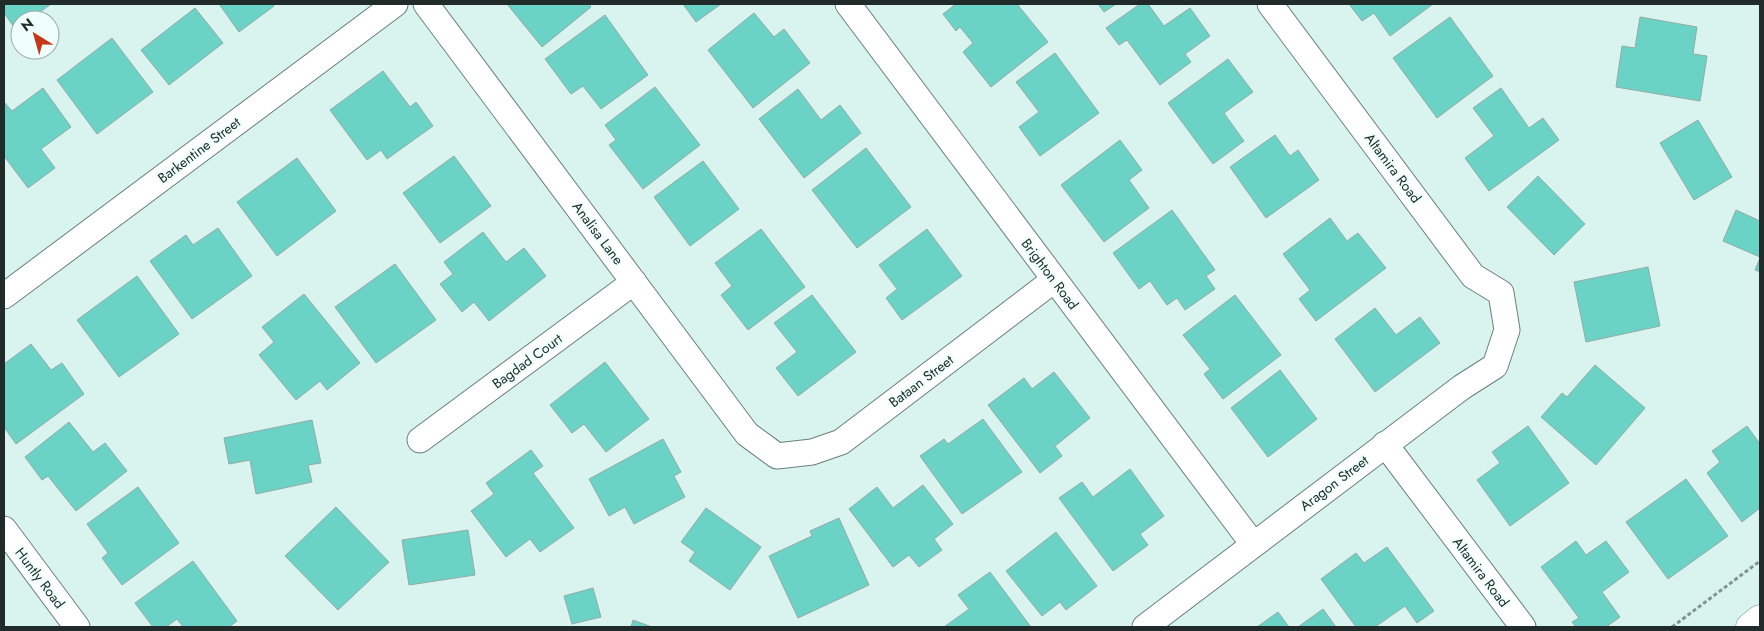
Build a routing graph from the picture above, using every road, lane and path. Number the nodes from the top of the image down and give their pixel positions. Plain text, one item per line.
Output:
1 (395, 4) edge
2 (426, 4) edge
3 (848, 4) edge
4 (1270, 4) edge
5 (1054, 280) junction
6 (634, 282) junction
7 (4, 296) edge
8 (1507, 330) joint
9 (420, 440) dead end
10 (1386, 444) junction
11 (777, 456) joint
12 (4, 529) edge
13 (1254, 544) junction
14 (1760, 561) edge
15 (1760, 619) edge
16 (77, 627) edge
17 (1145, 627) edge
18 (1523, 627) edge
19 (1672, 627) edge
20 (1750, 627) edge

1 - 7 street, Barkentine Street
2 - 6 street, Analisa Lane
3 - 5 street, Brighton Road
4 - 8 street, Altamira Road
5 - 11 street, Bataan Street
5 - 13 street, Brighton Road
6 - 9 street, Bagdad Court
6 - 11 street, Analisa Lane
8 - 10 street, Aragon Street
10 - 13 street, Aragon Street
10 - 18 street, Altamira Road
12 - 16 street, Huntly Road
13 - 17 street, Aragon Street
14 - 19 path
15 - 20 main road

